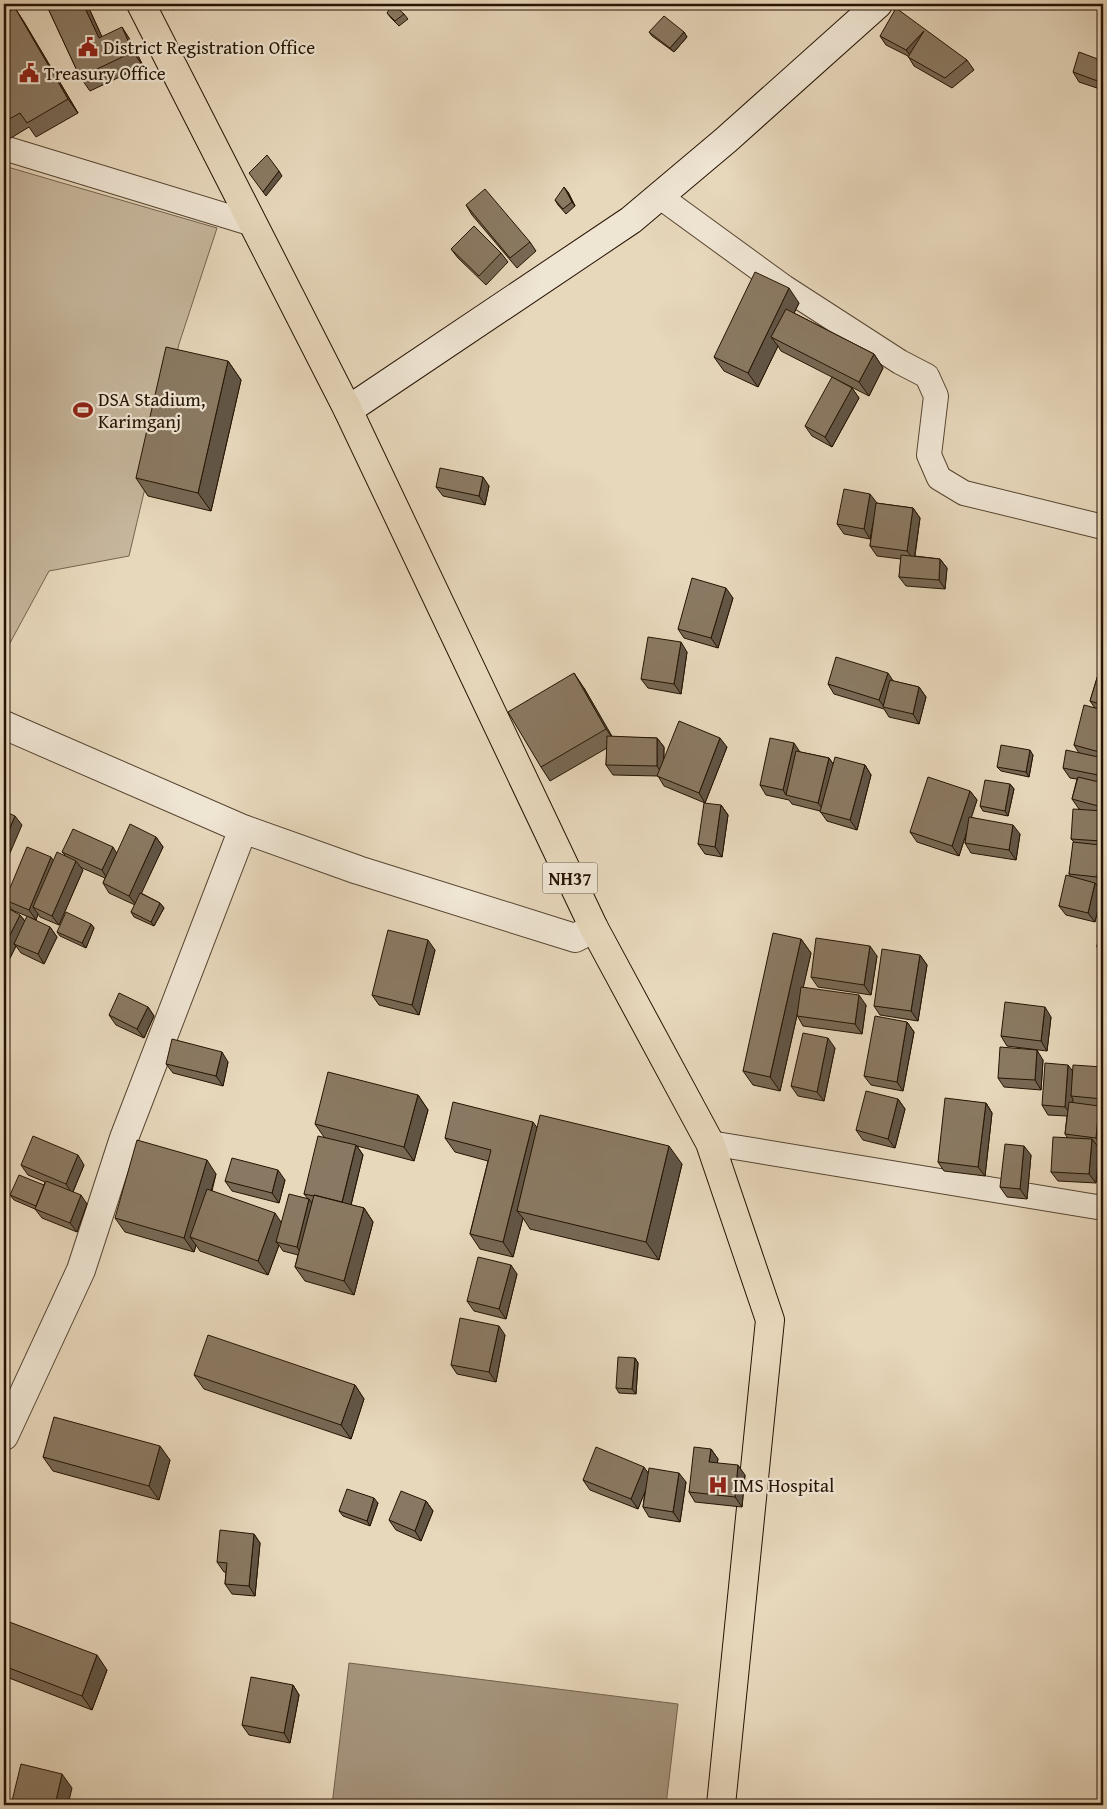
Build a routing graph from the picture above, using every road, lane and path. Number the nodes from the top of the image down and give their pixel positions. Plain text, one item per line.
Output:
1 (141, 4) edge
2 (878, 4) edge
3 (4, 148) edge
4 (660, 196) junction
5 (253, 224) junction
6 (348, 410) junction
7 (1103, 527) edge
8 (4, 725) edge
9 (243, 829) junction
10 (594, 928) junction
11 (710, 1144) junction
12 (1103, 1208) edge
13 (4, 1436) edge
14 (722, 1805) edge

1 - 5 highway, NH37
2 - 4 street
3 - 5 street
4 - 6 street
4 - 7 street
5 - 6 highway, NH37
6 - 10 highway, NH37
8 - 9 street
9 - 10 street
9 - 13 street
10 - 11 highway, NH37
11 - 12 street
11 - 14 highway, NH37

